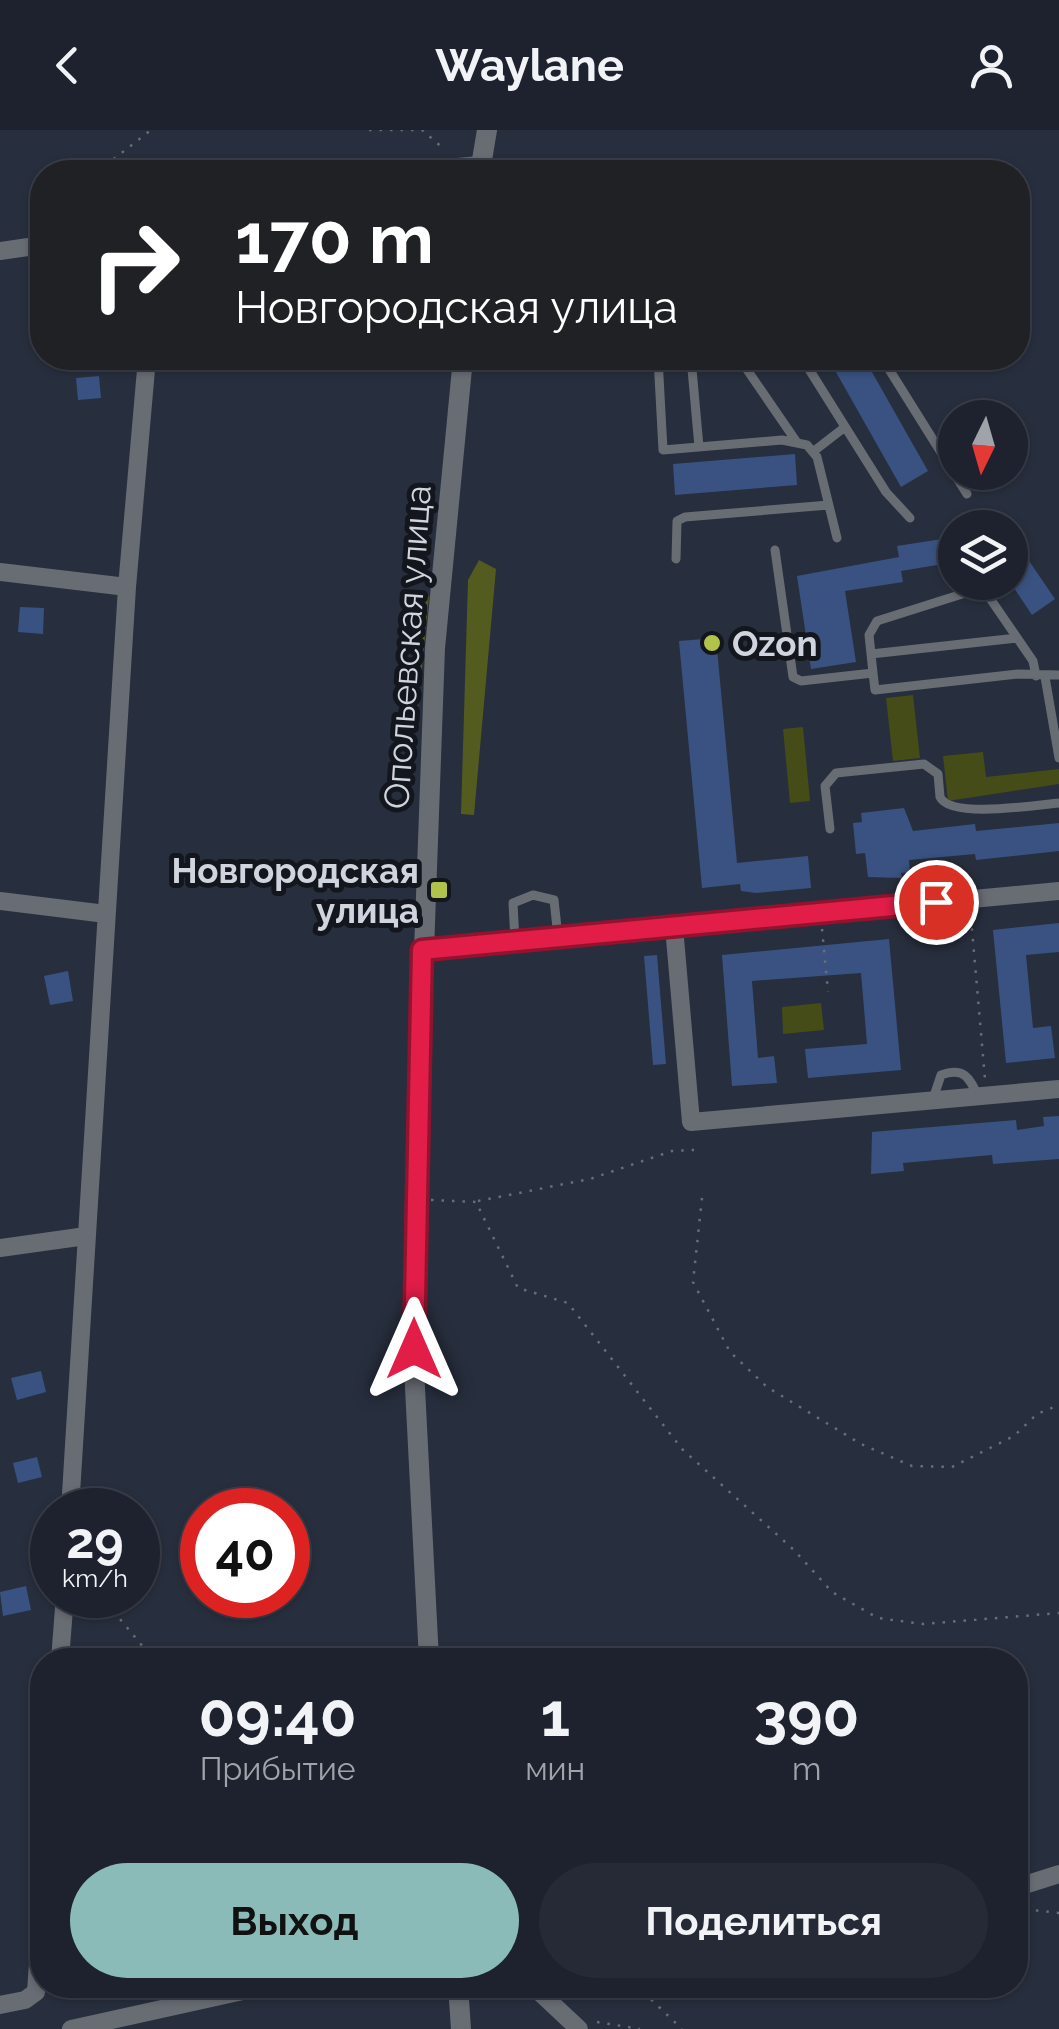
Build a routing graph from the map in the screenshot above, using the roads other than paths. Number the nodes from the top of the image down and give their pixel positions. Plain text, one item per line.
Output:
1 (486, 130) edge
2 (481, 160) edge
3 (30, 246) edge
4 (0, 250) edge
5 (146, 370) edge
6 (461, 370) edge
7 (659, 370) edge
8 (693, 370) edge
9 (747, 370) edge
10 (809, 370) edge
11 (889, 370) edge
12 (845, 427) junction
13 (796, 441) junction
14 (700, 447) junction
15 (814, 450) junction
16 (966, 494) dead end
17 (829, 505) junction
18 (910, 518) dead end
19 (837, 538) dead end
20 (775, 550) dead end
21 (676, 558) dead end
22 (0, 572) edge
23 (127, 587) junction
24 (1017, 638) junction
25 (871, 654) junction
26 (873, 673) junction
27 (1059, 675) edge
28 (1040, 677) junction
29 (1059, 758) edge
30 (1059, 802) edge
31 (830, 829) dead end
32 (1059, 891) edge
33 (0, 901) edge
34 (106, 914) junction
35 (674, 926) junction
36 (558, 937) junction
37 (515, 941) junction
38 (422, 950) junction
39 (1059, 1089) edge
40 (983, 1096) junction
41 (932, 1100) junction
42 (86, 1236) junction
43 (0, 1248) edge
44 (71, 1488) edge
45 (63, 1618) edge
46 (61, 1648) edge
47 (429, 1648) edge
48 (1059, 1874) edge
49 (1028, 1884) edge
50 (30, 1996) edge
51 (211, 1998) edge
52 (459, 1998) edge
53 (546, 1998) edge
54 (0, 2005) edge
55 (572, 2023) edge
56 (71, 2029) edge
57 (461, 2029) edge

1 - 2 street
3 - 4 street
5 - 23 street
6 - 38 street, Опольевская улица
7 - 14 lane
8 - 14 lane
9 - 13 lane
10 - 12 lane
11 - 16 lane
12 - 15 lane
12 - 18 lane
13 - 14 lane
13 - 15 lane
15 - 17 lane
17 - 19 lane
17 - 21 lane
20 - 26 lane
22 - 23 street
23 - 34 street
24 - 25 lane
24 - 25 lane
24 - 28 lane
25 - 26 lane
26 - 28 lane
27 - 28 lane
28 - 29 lane
30 - 31 lane
32 - 35 street
33 - 34 street
34 - 42 street
35 - 36 street
35 - 41 street
36 - 37 street
36 - 37 lane
37 - 38 street
38 - 47 street, Опольевская улица
39 - 40 street
40 - 41 street
40 - 41 lane
42 - 43 street
42 - 44 street
45 - 46 street
48 - 49 street
50 - 54 street
51 - 56 street
52 - 57 street
53 - 55 street

